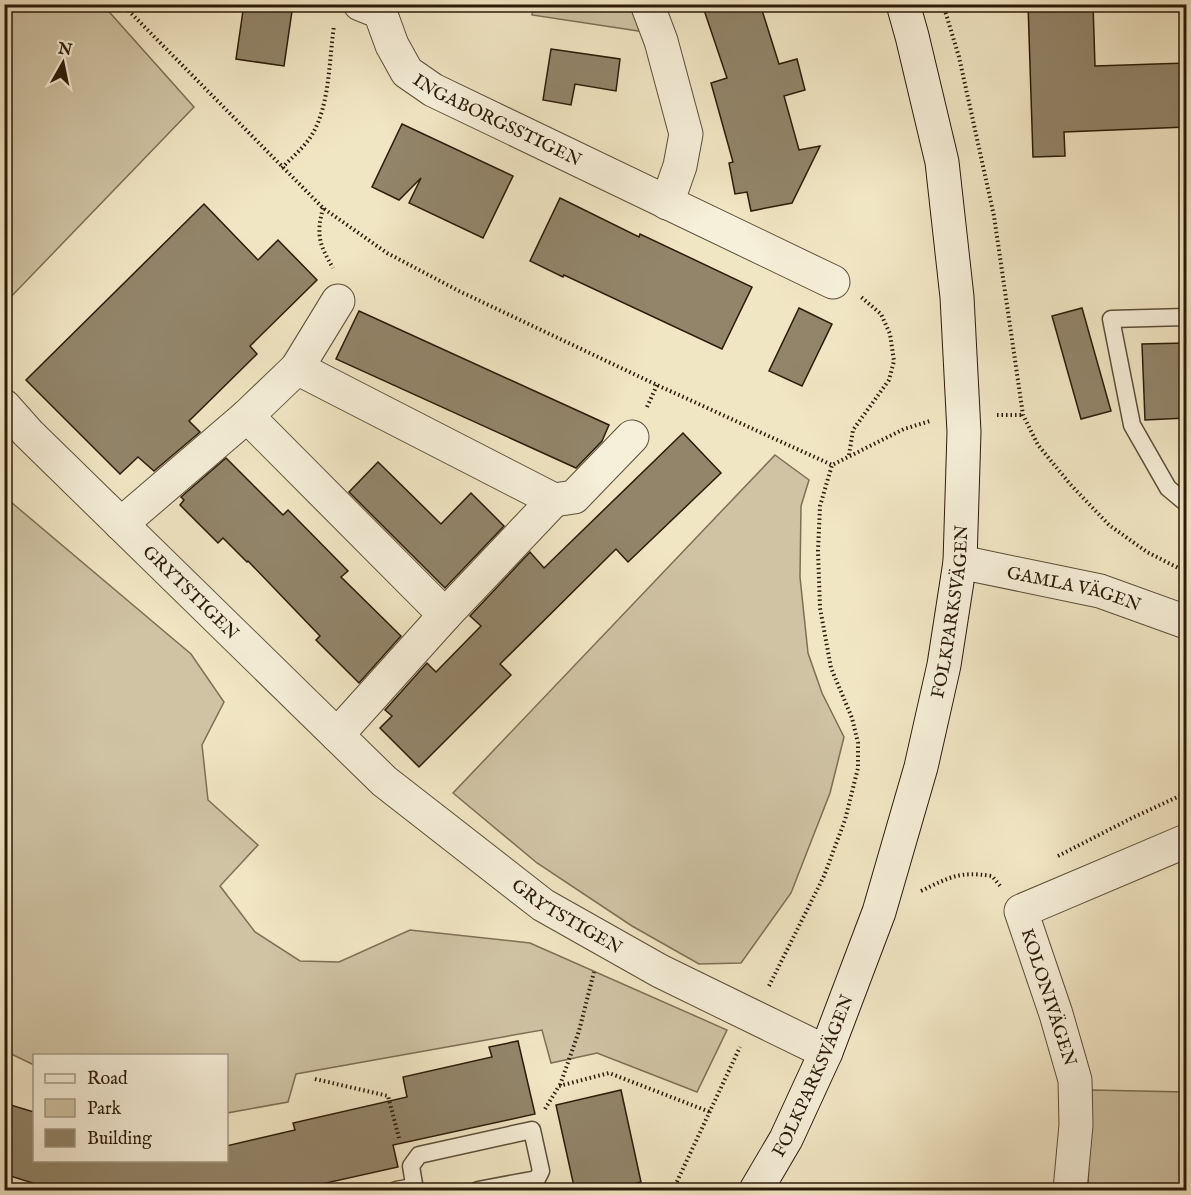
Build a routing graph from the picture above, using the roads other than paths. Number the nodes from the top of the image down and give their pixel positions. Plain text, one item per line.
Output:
1 (647, 4) edge
2 (903, 4) edge
3 (348, 10) edge
4 (667, 203) junction
5 (833, 282) road end
6 (338, 301) road end
7 (1186, 317) edge
8 (297, 368) junction
9 (4, 406) edge
10 (247, 416) junction
11 (632, 437) dead end
12 (554, 500) junction
13 (1186, 504) edge
14 (121, 524) junction
15 (960, 562) junction
16 (446, 615) junction
17 (1186, 622) edge
18 (337, 735) junction
19 (1186, 841) edge
20 (826, 1052) junction
21 (408, 1189) edge
22 (478, 1191) edge
23 (756, 1191) edge
24 (1070, 1191) edge

1 - 4 street
2 - 15 street, FOLKPARKSVÄGEN
3 - 4 street, INGABORGSSTIGEN
4 - 5 street, INGABORGSSTIGEN
6 - 8 street
7 - 13 lane
8 - 10 street
8 - 12 street
9 - 14 street, GRYTSTIGEN
10 - 14 street
10 - 16 street
11 - 12 street
12 - 16 street
14 - 18 street, GRYTSTIGEN
15 - 17 street, GAMLA VÄGEN
15 - 20 street, FOLKPARKSVÄGEN
16 - 18 street
18 - 20 street, GRYTSTIGEN
19 - 24 street, KOLONIVÄGEN
20 - 23 street, FOLKPARKSVÄGEN
21 - 22 lane

